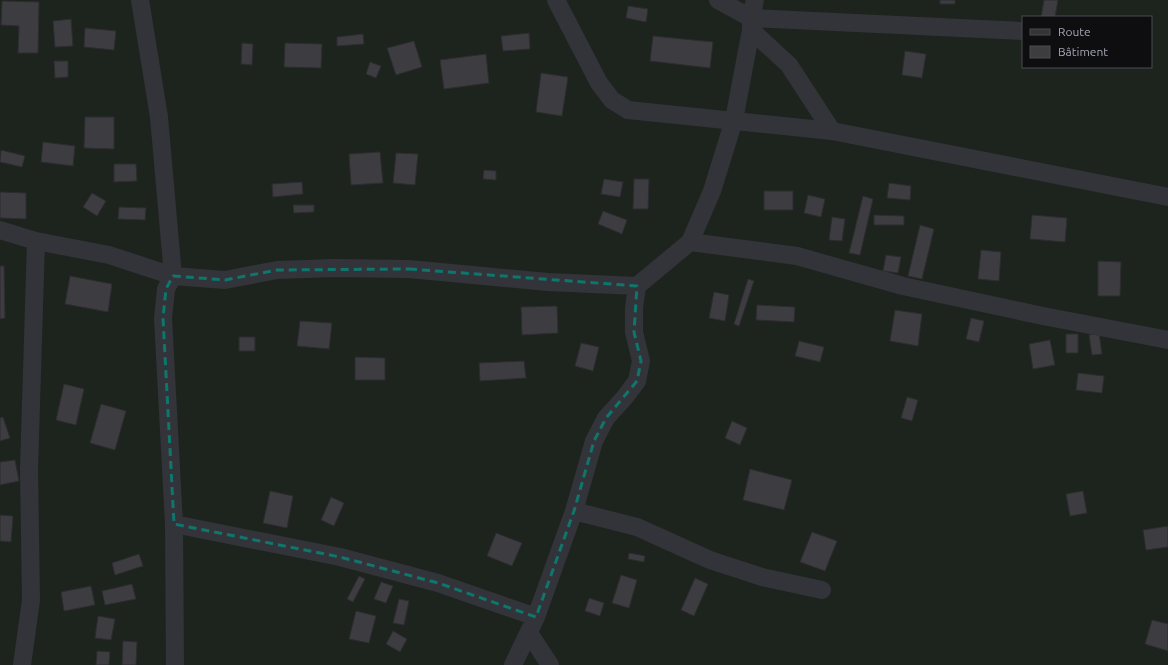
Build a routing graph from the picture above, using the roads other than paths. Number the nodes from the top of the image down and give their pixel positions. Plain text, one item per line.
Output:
1 (140, 0) edge
2 (556, 0) edge
3 (718, 0) edge
4 (756, 0) edge
5 (751, 24) junction
6 (1022, 31) edge
7 (734, 120) junction
8 (832, 130) junction
9 (1168, 197) edge
10 (0, 230) edge
11 (36, 241) junction
12 (690, 242) junction
13 (173, 276) junction
14 (637, 286) junction
15 (1168, 340) edge
16 (574, 511) junction
17 (174, 524) junction
18 (822, 590) dead end
19 (532, 625) junction
20 (22, 665) edge
21 (175, 665) edge
22 (513, 665) edge
23 (550, 665) edge

1 - 13 street
2 - 7 street
3 - 5 street
4 - 5 street
5 - 6 street
5 - 7 street
5 - 8 street
7 - 8 street
7 - 12 street
8 - 9 street
10 - 11 street
11 - 13 street
11 - 20 street
12 - 14 street
12 - 15 street
13 - 14 street
13 - 17 street
14 - 16 street
16 - 18 street
16 - 19 street
17 - 19 street
17 - 21 street
19 - 22 street
19 - 23 street

